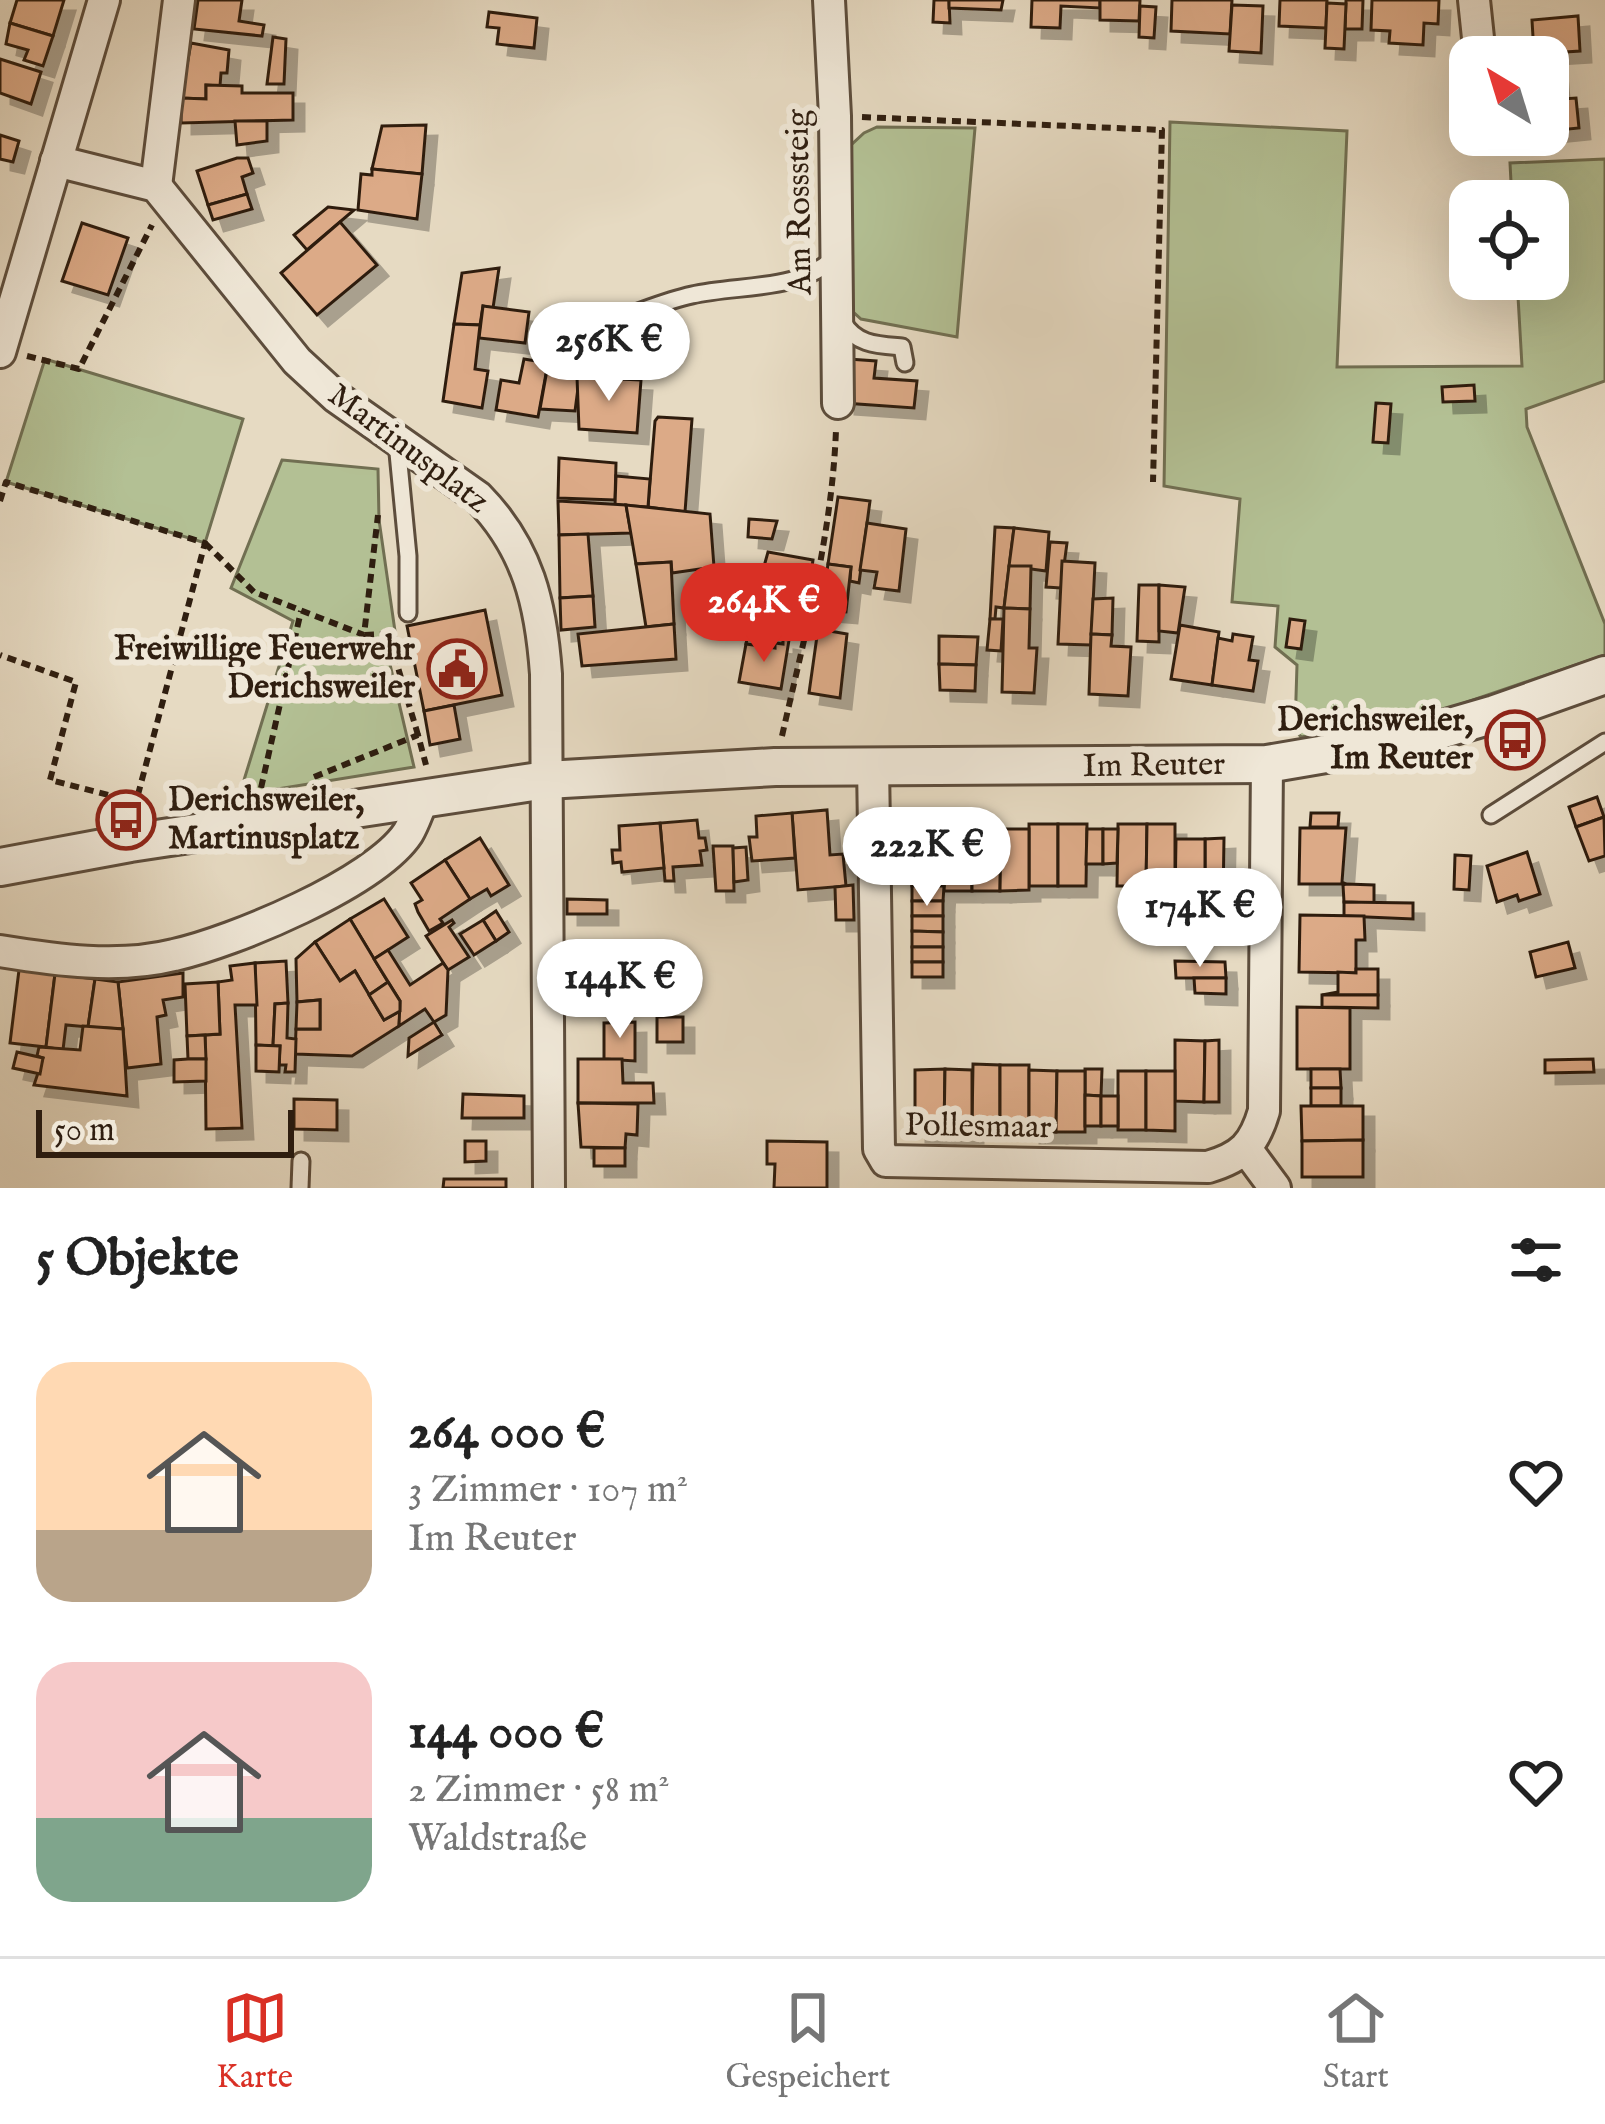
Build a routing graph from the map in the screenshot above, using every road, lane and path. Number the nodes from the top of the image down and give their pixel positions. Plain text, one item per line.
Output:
1 (104, 0) edge
2 (179, 0) edge
3 (829, 0) edge
4 (1474, 0) edge
5 (1478, 36) edge
6 (835, 116) junction
7 (56, 161) junction
8 (162, 190) junction
9 (838, 254) junction
10 (838, 308) junction
11 (546, 326) dead end
12 (1, 349) edge
13 (905, 362) dead end
14 (838, 403) joint
15 (397, 442) junction
16 (1153, 482) dead end
17 (0, 501) edge
18 (401, 502) junction
19 (205, 543) junction
20 (301, 610) junction
21 (408, 613) dead end
22 (364, 635) junction
23 (0, 656) edge
24 (1605, 675) edge
25 (418, 735) junction
26 (1605, 742) edge
27 (1267, 764) junction
28 (873, 765) junction
29 (775, 767) junction
30 (546, 780) junction
31 (296, 784) dead end
32 (278, 786) dead end
33 (423, 799) junction
34 (1491, 815) dead end
35 (0, 867) edge
36 (0, 951) edge
37 (1247, 1150) junction
38 (301, 1161) dead end
39 (300, 1188) edge
40 (549, 1188) edge
41 (1275, 1188) edge

1 - 7 street
2 - 8 street
3 - 6 street, Am Rosssteig
4 - 5 street
6 - 9 street, Am Rosssteig
6 - 16 path
7 - 8 street
7 - 12 street
8 - 12 path
8 - 15 street, Martinusplatz
9 - 10 street, Am Rosssteig
9 - 11 lane
10 - 13 lane
10 - 14 street, Am Rosssteig
14 - 29 path
15 - 18 lane
15 - 30 street, Martinusplatz
17 - 19 path
18 - 21 lane
18 - 22 path
19 - 20 path
19 - 23 path
20 - 22 path
20 - 32 path
22 - 25 path
24 - 27 street, Im Reuter
25 - 31 path
25 - 33 path
26 - 34 lane
27 - 28 street, Im Reuter
27 - 37 street
28 - 29 street, Im Reuter
28 - 37 street, Pollesmaar
29 - 30 street, Im Reuter
30 - 33 street
30 - 40 street, Martinusplatz
33 - 35 street
33 - 36 street
37 - 41 street
38 - 39 lane

